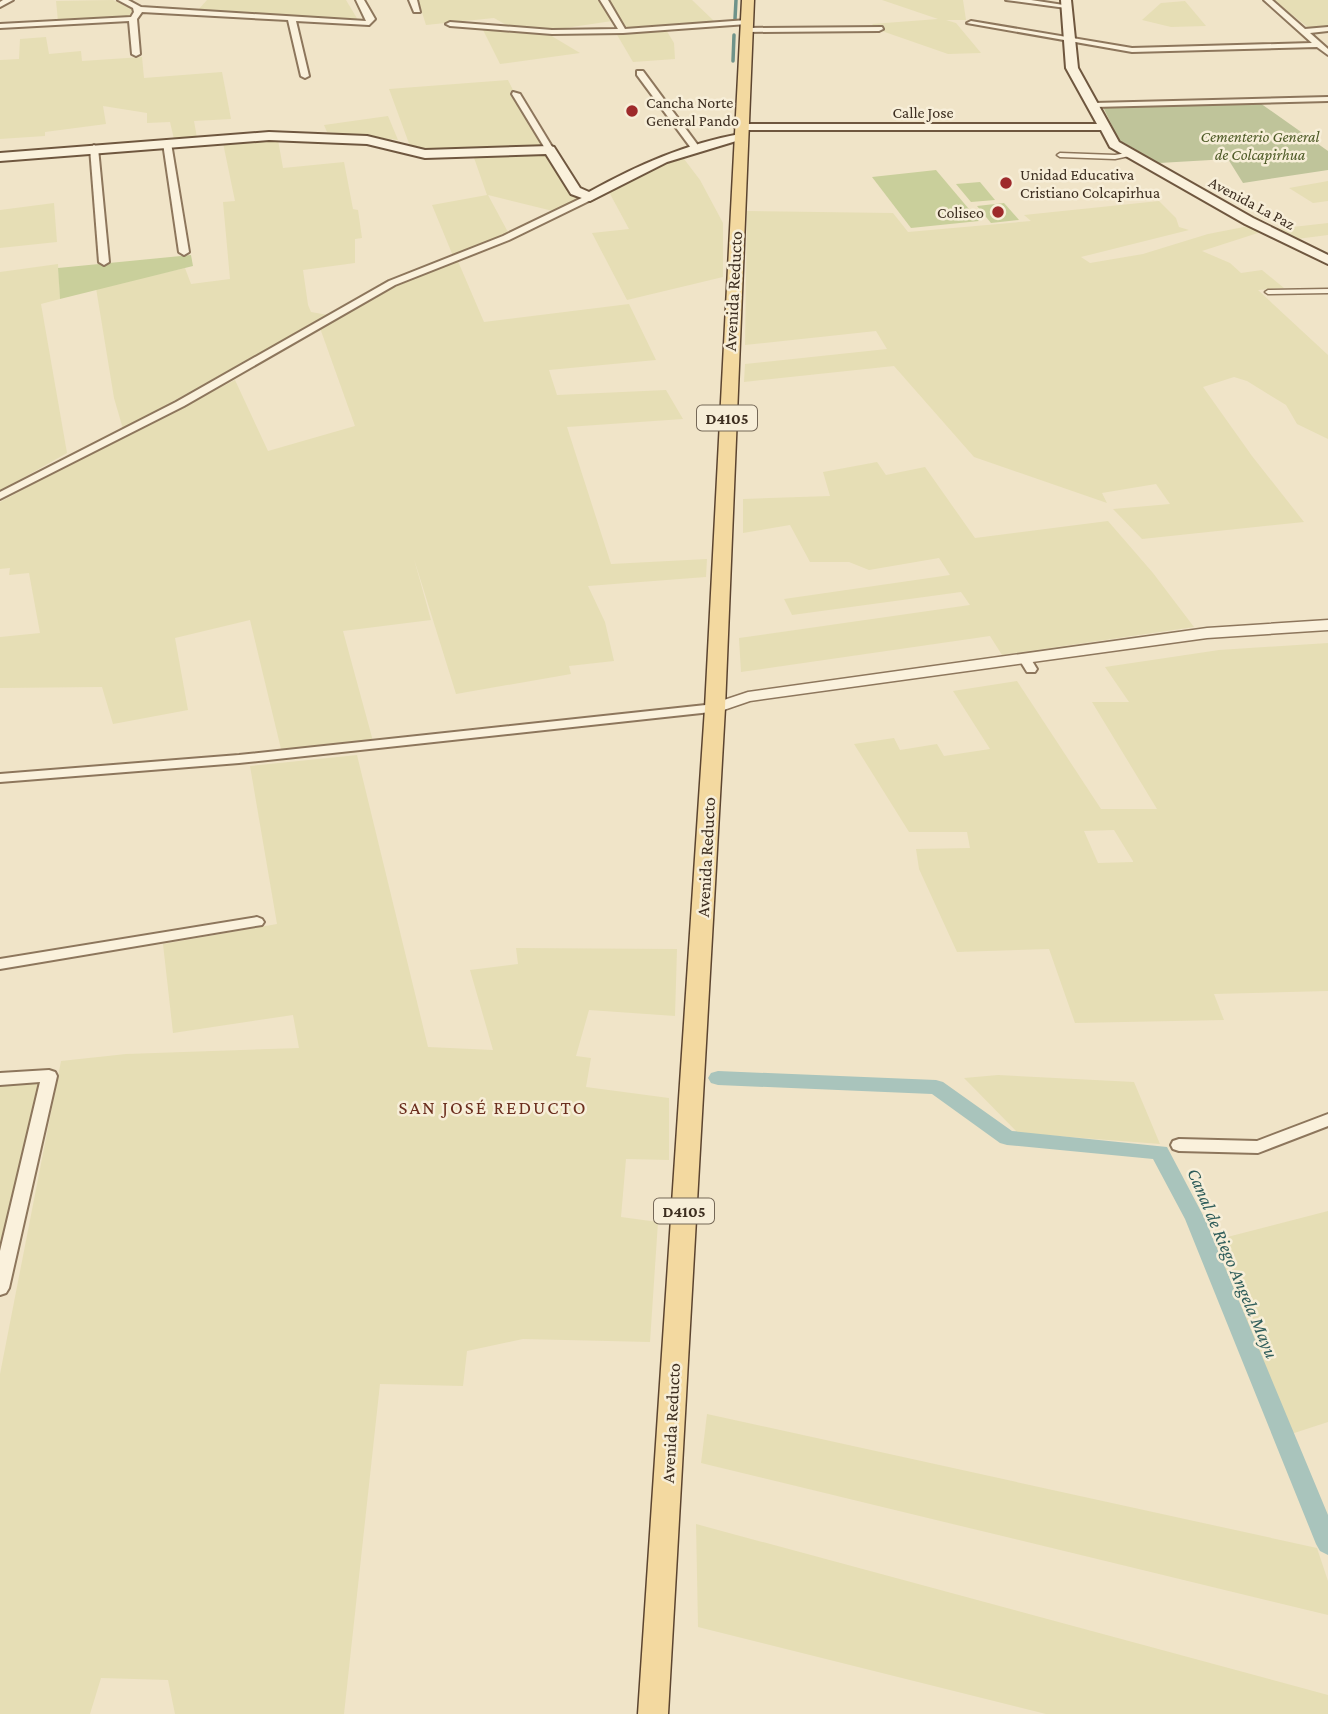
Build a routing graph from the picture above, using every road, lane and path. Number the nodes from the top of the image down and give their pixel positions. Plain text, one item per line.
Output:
1 (9, 0) edge
2 (122, 0) edge
3 (202, 0) edge
4 (360, 0) edge
5 (413, 0) edge
6 (604, 0) edge
7 (748, 0) edge
8 (1010, 0) edge
9 (1268, 0) edge
10 (1066, 2) edge
11 (0, 5) edge
12 (137, 9) junction
13 (417, 10) dead end
14 (191, 12) junction
15 (291, 18) junction
16 (133, 19) junction
17 (971, 23) dead end
18 (450, 24) dead end
19 (0, 26) edge
20 (747, 26) junction
21 (879, 29) dead end
22 (1328, 29) edge
23 (623, 30) junction
24 (1305, 32) junction
25 (1069, 40) junction
26 (1319, 45) junction
27 (1328, 53) edge
28 (136, 54) dead end
29 (640, 74) dead end
30 (305, 76) dead end
31 (516, 94) dead end
32 (1328, 99) edge
33 (1094, 105) junction
34 (1105, 127) junction
35 (741, 133) junction
36 (167, 143) junction
37 (694, 146) junction
38 (94, 148) junction
39 (550, 150) junction
40 (1060, 155) dead end
41 (1132, 155) junction
42 (0, 157) edge
43 (590, 197) junction
44 (184, 252) dead end
45 (1328, 260) edge
46 (104, 262) dead end
47 (1328, 291) edge
48 (1268, 292) dead end
49 (0, 496) edge
50 (1328, 625) edge
51 (1328, 635) edge
52 (1210, 638) junction
53 (715, 708) junction
54 (0, 778) edge
55 (257, 922) dead end
56 (0, 964) edge
57 (0, 1079) edge
58 (1328, 1120) edge
59 (1179, 1145) dead end
60 (0, 1288) edge
61 (653, 1714) edge

1 - 11 street
2 - 12 street
3 - 14 street
4 - 15 street
5 - 13 street
6 - 23 street
7 - 20 main road, Avenida Reducto / D4105
8 - 10 street
9 - 24 street
10 - 25 main road, Avenida La Paz
12 - 14 street
12 - 16 street
14 - 15 street
15 - 30 street
16 - 19 street
16 - 28 street
17 - 25 street
18 - 23 street
20 - 21 street
20 - 23 street
20 - 35 main road, Avenida Reducto / D4105
22 - 24 street
24 - 26 street
25 - 26 street
25 - 33 main road, Avenida La Paz
26 - 27 street
29 - 37 street
31 - 39 street
32 - 33 street
33 - 34 main road, Avenida La Paz
34 - 35 main road, Calle Jose
34 - 41 main road, Avenida La Paz
35 - 37 main road, Calle Jose
35 - 53 main road, Avenida Reducto / D4105
36 - 38 main road
36 - 39 main road
36 - 44 street
37 - 43 main road, Calle Jose
38 - 42 main road
38 - 46 street
39 - 43 main road
40 - 41 street
41 - 45 main road, Avenida La Paz
43 - 49 street
47 - 48 street
50 - 52 street
51 - 52 street
52 - 53 street
53 - 54 street
53 - 61 main road, Avenida Reducto / D4105
55 - 56 street
57 - 60 street
58 - 59 street

